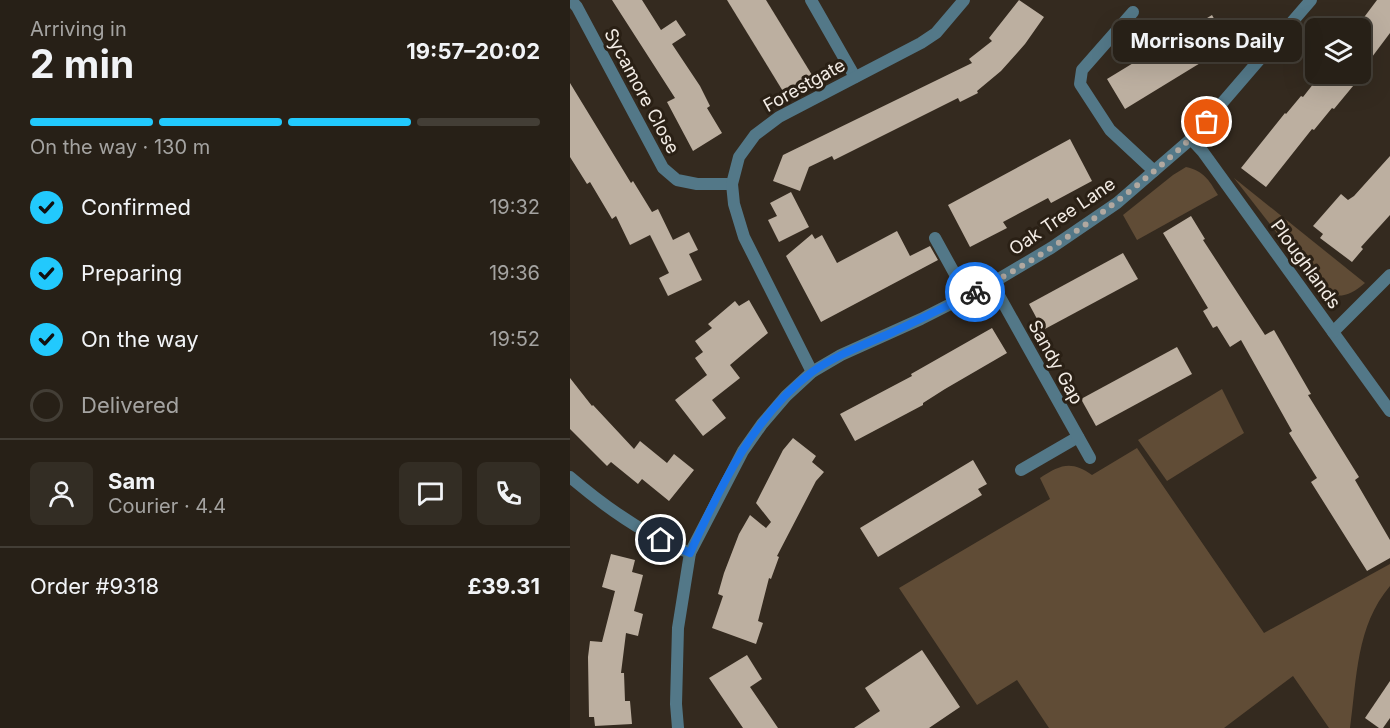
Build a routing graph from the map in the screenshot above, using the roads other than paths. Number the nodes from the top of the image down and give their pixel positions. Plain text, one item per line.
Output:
1 (571, 0) edge
2 (811, 0) edge
3 (964, 0) edge
4 (1311, 0) edge
5 (1133, 12) dead end
6 (855, 77) junction
7 (1191, 140) junction
8 (1154, 171) junction
9 (732, 184) junction
10 (935, 238) dead end
11 (1390, 275) edge
12 (992, 283) junction
13 (967, 296) junction
14 (1333, 332) junction
15 (812, 372) junction
16 (1390, 411) edge
17 (1078, 437) junction
18 (1090, 458) dead end
19 (1021, 470) dead end
20 (570, 477) edge
21 (690, 553) junction
22 (678, 728) edge

1 - 9 street, Sycamore Close
2 - 6 street
3 - 6 street, Forestgate
4 - 7 street, Oak Tree Lane
5 - 8 street
6 - 9 street, Forestgate
7 - 8 street, Oak Tree Lane
7 - 14 street, Ploughlands
8 - 12 street, Oak Tree Lane
9 - 15 street, Forestgate
10 - 13 street
11 - 14 street
12 - 13 street, Oak Tree Lane
12 - 17 street, Sandy Gap
13 - 15 street, Oak Tree Lane
14 - 16 street, Ploughlands
15 - 21 street, Oak Tree Lane
17 - 18 street, Sandy Gap
17 - 19 street
20 - 21 street
21 - 22 street, Oak Tree Lane

